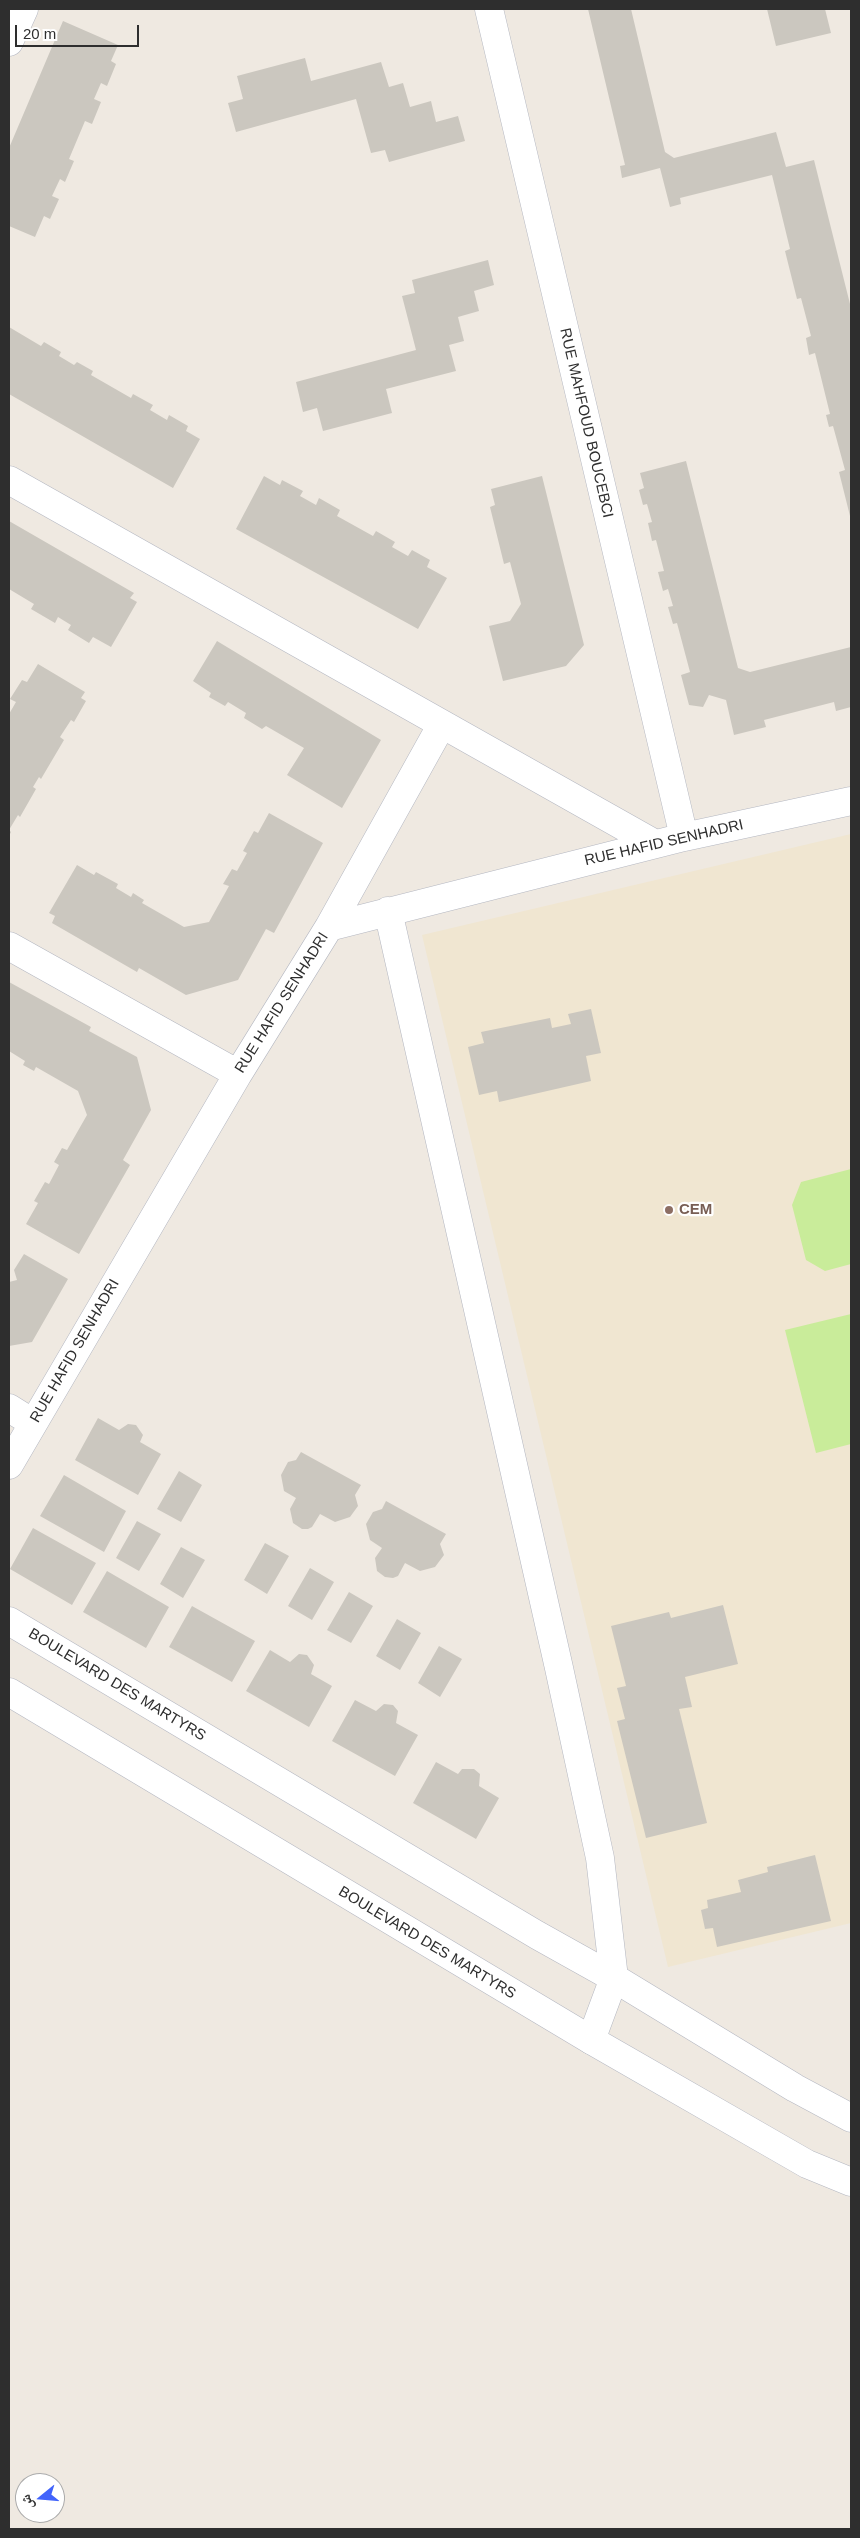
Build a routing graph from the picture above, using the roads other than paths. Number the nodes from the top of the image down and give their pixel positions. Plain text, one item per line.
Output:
1 (24, 9) edge
2 (489, 9) edge
3 (9, 42) edge
4 (9, 480) edge
5 (442, 724) junction
6 (851, 801) edge
7 (684, 837) junction
8 (654, 844) junction
9 (388, 912) junction
10 (328, 927) junction
11 (9, 946) edge
12 (238, 1074) junction
13 (9, 1408) edge
14 (33, 1423) junction
15 (9, 1464) edge
16 (9, 1621) edge
17 (9, 1692) edge
18 (614, 1978) junction
19 (590, 2040) junction
20 (851, 2118) edge
21 (851, 2182) edge

1 - 3 street
2 - 7 street, RUE MAHFOUD BOUCEBCI
4 - 5 street
5 - 8 street
5 - 10 street
6 - 7 street, RUE HAFID SENHADRI
7 - 8 street, RUE HAFID SENHADRI
8 - 9 street, RUE HAFID SENHADRI
9 - 10 street, RUE HAFID SENHADRI
9 - 18 street
10 - 12 street, RUE HAFID SENHADRI
11 - 12 street
12 - 14 street, RUE HAFID SENHADRI
13 - 14 street
14 - 15 street, RUE HAFID SENHADRI
16 - 18 street, BOULEVARD DES MARTYRS
17 - 19 street, BOULEVARD DES MARTYRS
18 - 19 street
18 - 20 street, BOULEVARD DES MARTYRS
19 - 21 street, BOULEVARD DES MARTYRS

